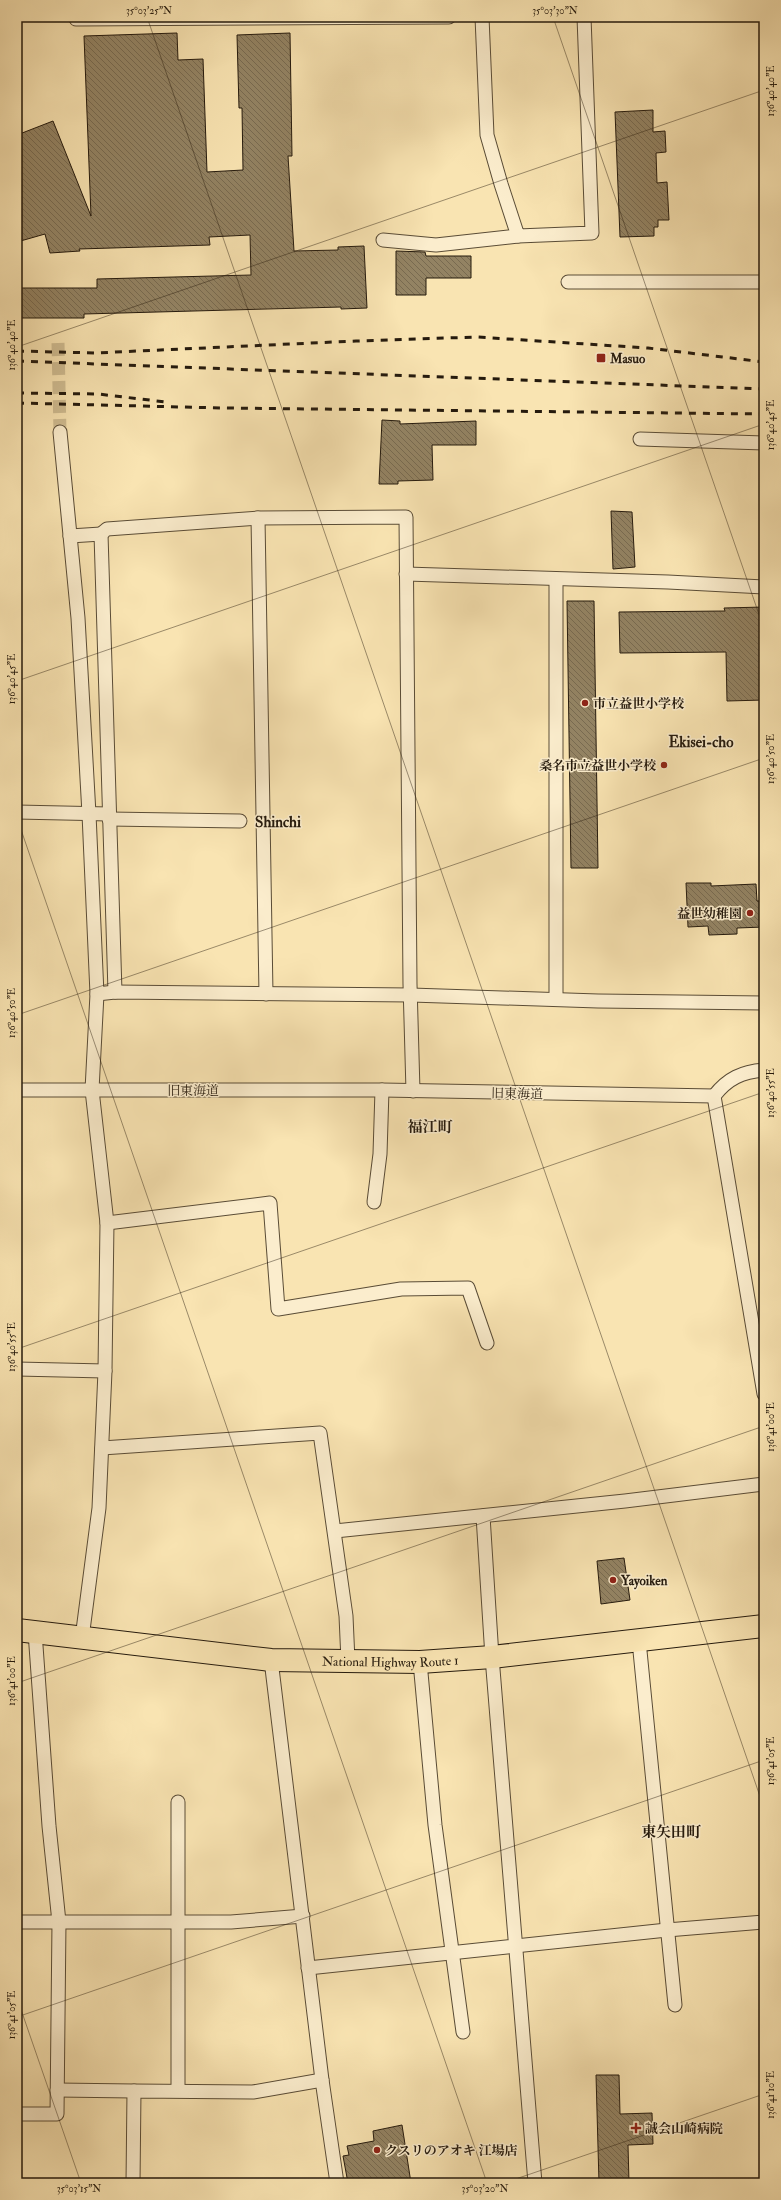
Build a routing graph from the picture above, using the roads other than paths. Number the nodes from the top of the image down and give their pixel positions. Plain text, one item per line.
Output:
1 (75, 17) edge
2 (449, 17) edge
3 (482, 17) edge
4 (584, 17) edge
5 (414, 18) edge
6 (518, 236) junction
7 (383, 240) dead end
8 (764, 280) edge
9 (568, 282) dead end
10 (60, 432) tunnel mouth
11 (640, 439) dead end
12 (764, 443) edge
13 (258, 518) junction
14 (101, 534) junction
15 (70, 536) junction
16 (406, 574) junction
17 (556, 579) junction
18 (764, 587) edge
19 (17, 812) edge
20 (89, 814) junction
21 (109, 816) junction
22 (240, 821) dead end
23 (115, 992) junction
24 (97, 994) junction
25 (266, 994) junction
26 (411, 995) junction
27 (556, 998) junction
28 (764, 1003) edge
29 (764, 1070) edge
30 (17, 1090) edge
31 (92, 1090) junction
32 (382, 1090) junction
33 (413, 1091) junction
34 (714, 1096) junction
35 (374, 1202) dead end
36 (107, 1223) junction
37 (487, 1343) dead end
38 (17, 1369) edge
39 (105, 1371) junction
40 (764, 1394) edge
41 (102, 1448) junction
42 (764, 1484) edge
43 (483, 1516) junction
44 (335, 1531) junction
45 (764, 1626) edge
46 (26, 1631) edge
47 (82, 1638) junction
48 (639, 1641) junction
49 (492, 1657) junction
50 (271, 1660) junction
51 (348, 1661) junction
52 (420, 1662) junction
53 (178, 1802) dead end
54 (303, 1916) junction
55 (178, 1921) junction
56 (17, 1922) edge
57 (60, 1922) junction
58 (764, 1922) edge
59 (667, 1930) junction
60 (516, 1946) junction
61 (452, 1953) junction
62 (308, 1968) junction
63 (674, 2005) dead end
64 (463, 2032) dead end
65 (322, 2080) junction
66 (57, 2090) junction
67 (178, 2090) junction
68 (134, 2091) junction
69 (17, 2114) edge
70 (133, 2183) edge
71 (337, 2183) edge
72 (535, 2183) edge

1 - 5 street
2 - 5 street
3 - 6 street
4 - 6 street
6 - 7 street
8 - 9 street
10 - 15 street
11 - 12 street
13 - 14 street
13 - 16 street
13 - 25 street
14 - 15 street
14 - 21 street
15 - 20 street
16 - 17 street
16 - 26 street
17 - 18 street
17 - 27 street
19 - 20 street
20 - 21 street
20 - 24 street
21 - 22 street
21 - 23 street
23 - 24 street
23 - 25 street
24 - 31 street
25 - 26 street
26 - 27 street
26 - 33 street
27 - 28 street
29 - 34 street
30 - 31 street, 旧東海道
31 - 32 street, 旧東海道
31 - 36 street
32 - 33 street, 旧東海道
32 - 35 street
33 - 34 street, 旧東海道
34 - 40 street
36 - 37 street
36 - 39 street
38 - 39 street
39 - 41 street
41 - 44 street
41 - 47 street
42 - 43 street
43 - 44 street
43 - 49 street
44 - 51 street
45 - 48 highway, National Highway Route 1
46 - 47 highway, National Highway Route 1
46 - 57 street
47 - 50 highway, National Highway Route 1
48 - 49 highway, National Highway Route 1
48 - 59 street
49 - 52 highway, National Highway Route 1
49 - 60 street
50 - 51 highway, National Highway Route 1
50 - 54 street
51 - 52 highway, National Highway Route 1
52 - 61 street
53 - 55 street
54 - 55 street
54 - 62 street
55 - 57 street
55 - 67 street
56 - 57 street
57 - 66 street
58 - 59 street
59 - 60 street
59 - 63 street
60 - 61 street
60 - 72 street
61 - 62 street
61 - 64 street
62 - 65 street
65 - 67 street
65 - 71 street
66 - 68 street
66 - 69 street
67 - 68 street
68 - 70 street

